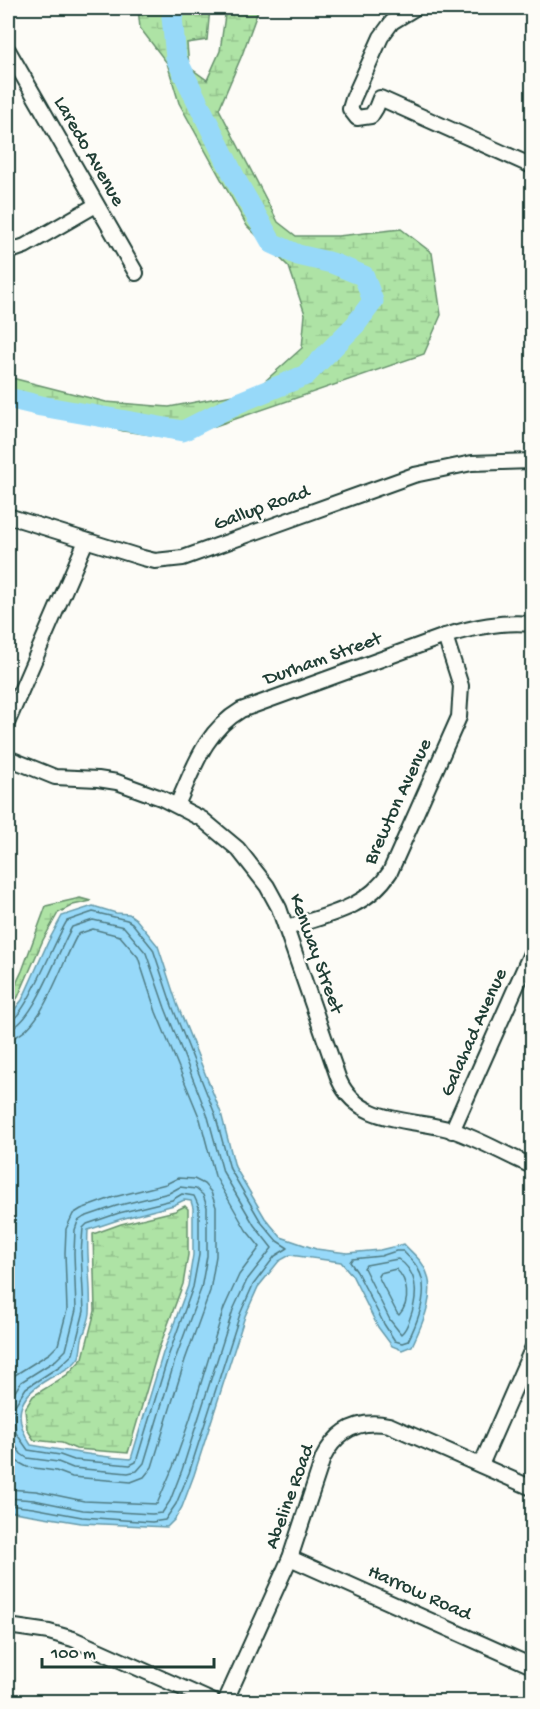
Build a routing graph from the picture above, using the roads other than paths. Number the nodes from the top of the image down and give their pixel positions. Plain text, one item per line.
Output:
1 (415, 8) edge
2 (8, 50) edge
3 (532, 166) edge
4 (96, 205) junction
5 (8, 252) edge
6 (136, 273) dead end
7 (532, 461) edge
8 (8, 516) edge
9 (86, 541) junction
10 (532, 624) edge
11 (445, 636) junction
12 (8, 721) edge
13 (8, 758) edge
14 (177, 805) junction
15 (287, 928) junction
16 (532, 951) edge
17 (452, 1131) junction
18 (532, 1167) edge
19 (532, 1350) edge
20 (481, 1465) junction
21 (532, 1488) edge
22 (290, 1558) junction
23 (8, 1626) edge
24 (532, 1666) edge
25 (214, 1701) edge
26 (225, 1701) edge

1 - 3 street
2 - 4 street, Laredo Avenue
4 - 5 street
4 - 6 street, Laredo Avenue
7 - 9 street, Gallup Road
8 - 9 street, Gallup Road
9 - 12 street
10 - 11 street, Durham Street
11 - 14 street, Durham Street
11 - 15 street, Brewton Avenue
13 - 14 street, Kenway Street
14 - 15 street, Kenway Street
15 - 17 street, Kenway Street
16 - 17 street, Galahad Avenue
17 - 18 street, Kenway Street
19 - 20 street
20 - 21 street, Abeline Road
20 - 22 street, Abeline Road
22 - 24 street, Harrow Road
22 - 26 street, Abeline Road
23 - 25 street

